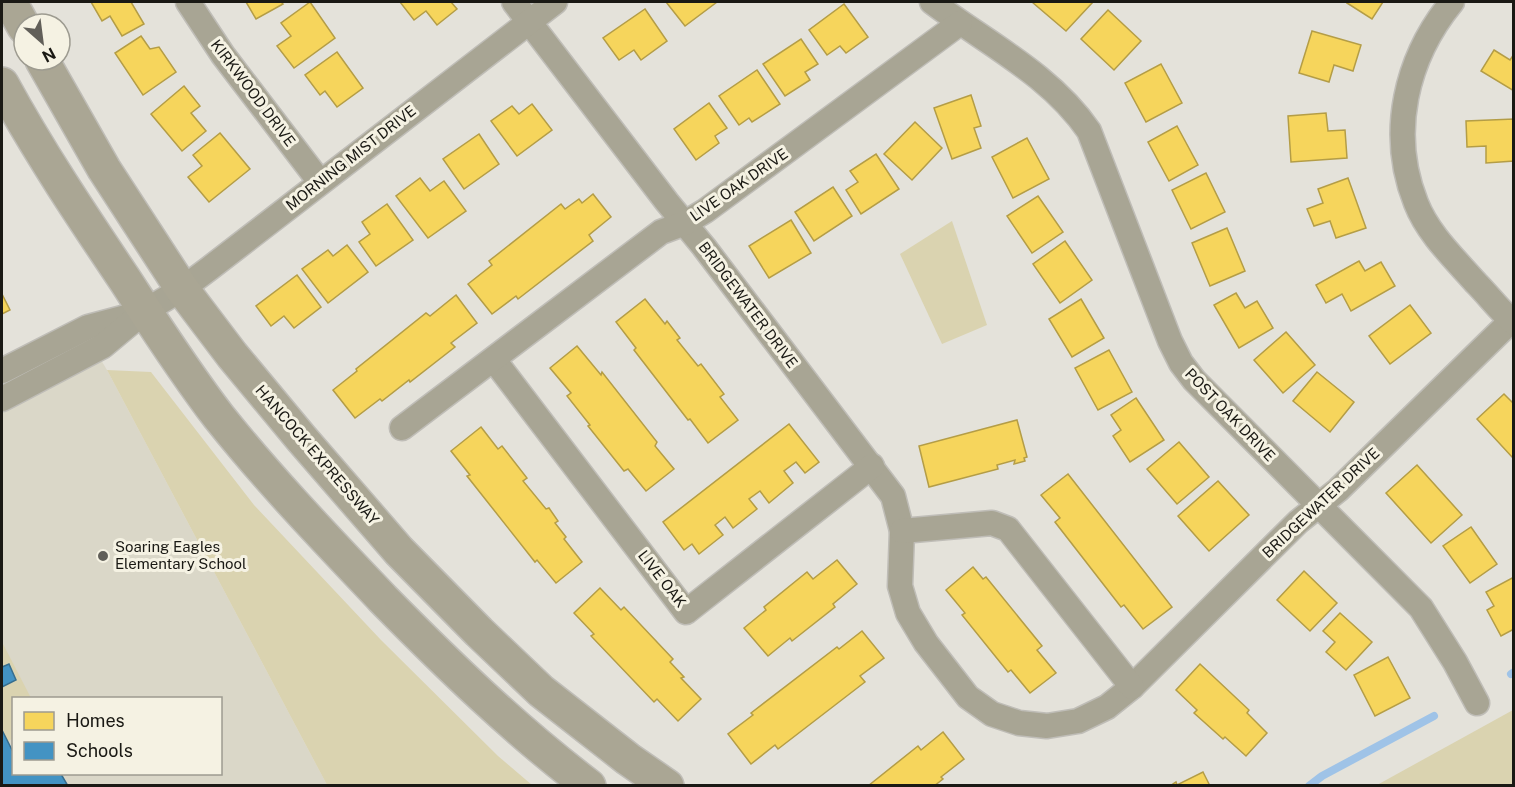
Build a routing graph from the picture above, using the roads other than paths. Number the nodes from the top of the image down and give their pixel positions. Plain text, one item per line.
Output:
1 (188, 2) edge
2 (514, 2) edge
3 (555, 2) edge
4 (932, 2) edge
5 (1452, 2) edge
6 (530, 22) junction
7 (960, 24) junction
8 (49, 72) edge
9 (2, 84) edge
10 (320, 182) junction
11 (686, 223) junction
12 (182, 289) junction
13 (145, 311) junction
14 (1512, 322) edge
15 (494, 360) junction
16 (2, 371) edge
17 (2, 399) edge
18 (402, 428) dead end
19 (872, 466) junction
20 (1318, 505) junction
21 (902, 531) junction
22 (1132, 687) junction
23 (1477, 703) dead end
24 (589, 786) edge
25 (667, 786) edge

1 - 10 street, KIRKWOOD DRIVE
2 - 6 street, BRIDGEWATER DRIVE
3 - 6 street, MORNING MIST DRIVE
4 - 7 street, POST OAK DRIVE
5 - 14 street
6 - 10 street, MORNING MIST DRIVE
6 - 11 street, BRIDGEWATER DRIVE
7 - 11 street, LIVE OAK DRIVE
7 - 20 street, POST OAK DRIVE
8 - 12 main road, HANCOCK EXPRESSWAY
9 - 13 main road
10 - 12 street, MORNING MIST DRIVE
11 - 15 street, LIVE OAK DRIVE
11 - 19 street, BRIDGEWATER DRIVE
12 - 13 street, MORNING MIST DRIVE
12 - 25 main road, HANCOCK EXPRESSWAY
13 - 16 street
13 - 17 street
13 - 24 main road
14 - 20 street, BRIDGEWATER DRIVE
15 - 18 street, LIVE OAK DRIVE
15 - 19 street, LIVE OAK
19 - 21 street, BRIDGEWATER DRIVE
20 - 22 street, BRIDGEWATER DRIVE
20 - 23 street, POST OAK DRIVE
21 - 22 street
21 - 22 street, BRIDGEWATER DRIVE

